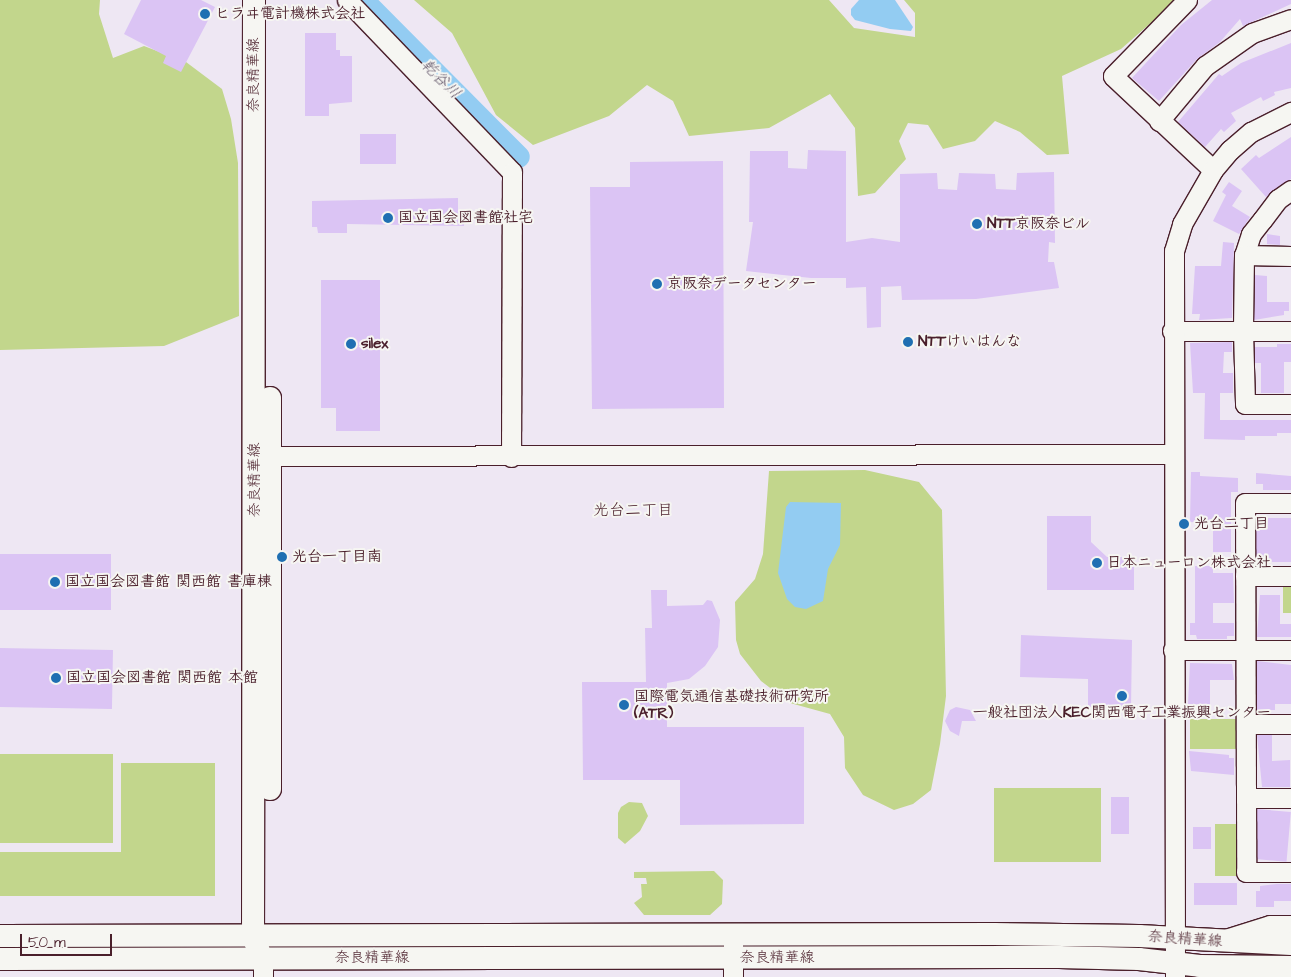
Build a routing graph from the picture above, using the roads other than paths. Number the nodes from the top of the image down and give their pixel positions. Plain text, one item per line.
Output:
1 (254, 0) edge
2 (269, 0) edge
3 (347, 0) edge
4 (1187, 0) edge
5 (1291, 20) edge
6 (1291, 112) edge
7 (1159, 120) junction
8 (1213, 170) junction
9 (1291, 190) edge
10 (1244, 255) junction
11 (1291, 256) edge
12 (1172, 331) junction
13 (1243, 331) junction
14 (1291, 331) edge
15 (1291, 404) edge
16 (1173, 454) junction
17 (263, 456) junction
18 (511, 457) junction
19 (1291, 503) edge
20 (1245, 576) junction
21 (1291, 576) edge
22 (1173, 650) junction
23 (1245, 650) junction
24 (1291, 650) edge
25 (1246, 724) junction
26 (1291, 724) edge
27 (1246, 798) junction
28 (1291, 798) edge
29 (1291, 872) edge
30 (1291, 925) edge
31 (734, 935) junction
32 (0, 936) edge
33 (261, 937) junction
34 (1174, 938) junction
35 (1216, 942) junction
36 (1291, 944) edge
37 (0, 959) edge
38 (733, 967) edge
39 (1291, 967) edge
40 (263, 968) edge
41 (1175, 970) edge

1 - 17 main road, 奈良精華線
2 - 17 main road, 奈良精華線
3 - 18 street
4 - 7 street
5 - 7 street
6 - 8 street
7 - 8 street
8 - 12 street
9 - 10 street
10 - 11 street
10 - 13 street
12 - 13 street
12 - 16 street
13 - 14 street
13 - 15 street
16 - 18 street
16 - 22 street
17 - 18 street
17 - 33 main road, 奈良精華線
19 - 20 street
20 - 21 street
20 - 23 street
22 - 23 street
22 - 34 street
23 - 24 street
23 - 25 street
25 - 26 street
25 - 27 street
27 - 28 street
27 - 29 street
30 - 35 street
31 - 33 main road, 奈良精華線
31 - 34 main road, 奈良精華線
31 - 38 street
32 - 33 main road
33 - 40 main road, 奈良精華線
34 - 35 main road, 奈良精華線
34 - 41 street
35 - 36 main road, 奈良精華線
37 - 40 main road
38 - 40 main road, 奈良精華線
38 - 41 main road, 奈良精華線
39 - 41 main road, 奈良精華線

